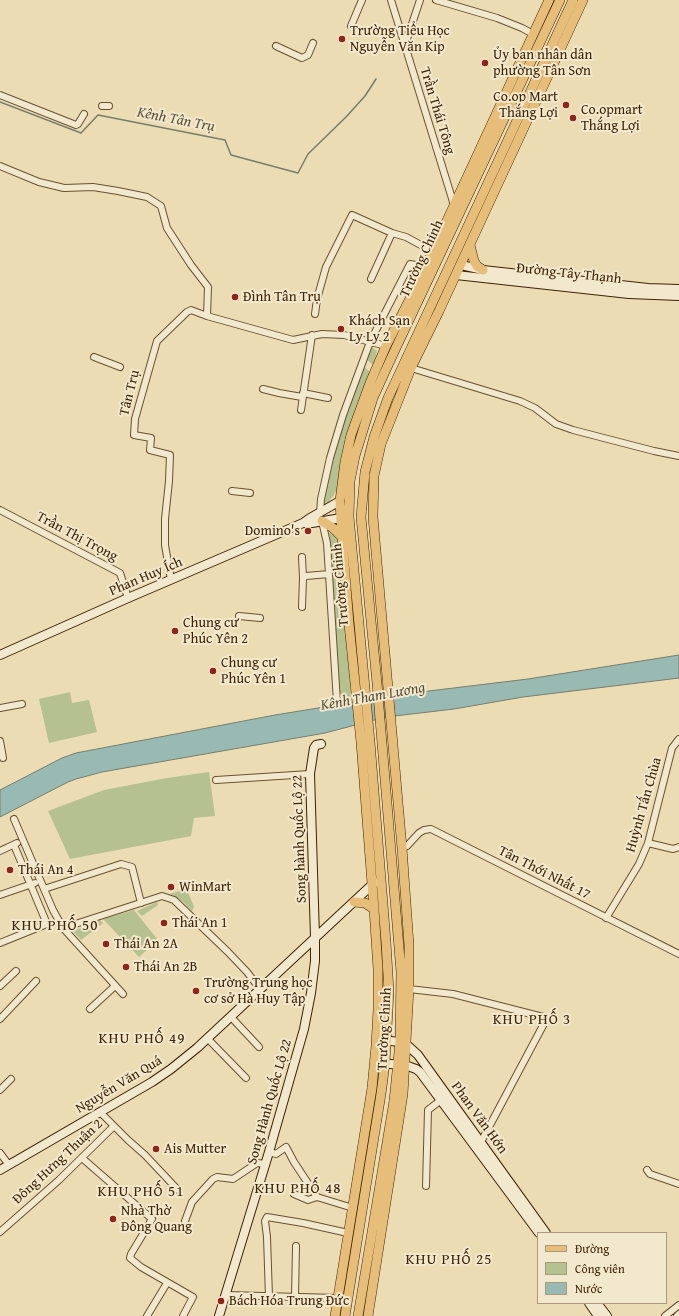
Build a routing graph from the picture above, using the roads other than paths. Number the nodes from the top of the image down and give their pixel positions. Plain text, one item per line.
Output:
1 (362, 0) edge
2 (391, 0) edge
3 (420, 0) edge
4 (436, 0) edge
5 (549, 0) edge
6 (560, 0) edge
7 (573, 0) edge
8 (583, 0) edge
9 (351, 26) dead end
10 (533, 34) junction
11 (313, 43) dead end
12 (405, 45) junction
13 (276, 46) dead end
14 (0, 95) edge
15 (102, 106) dead end
16 (109, 106) dead end
17 (497, 110) junction
18 (84, 114) dead end
19 (506, 115) junction
20 (521, 123) junction
21 (0, 166) edge
22 (454, 205) junction
23 (469, 224) junction
24 (392, 233) junction
25 (470, 246) junction
26 (436, 252) junction
27 (452, 261) junction
28 (461, 265) junction
29 (429, 268) junction
30 (484, 270) junction
31 (446, 272) junction
32 (456, 275) junction
33 (371, 279) dead end
34 (598, 286) junction
35 (679, 289) edge
36 (648, 292) junction
37 (679, 296) edge
38 (315, 314) dead end
39 (207, 316) junction
40 (312, 335) junction
41 (370, 342) junction
42 (386, 346) junction
43 (94, 357) dead end
44 (120, 367) dead end
45 (411, 368) junction
46 (263, 389) dead end
47 (303, 395) junction
48 (328, 398) dead end
49 (301, 410) dead end
50 (679, 456) edge
51 (232, 491) dead end
52 (250, 493) dead end
53 (345, 500) junction
54 (362, 500) junction
55 (372, 500) junction
56 (0, 510) edge
57 (361, 516) junction
58 (321, 517) junction
59 (373, 517) junction
60 (345, 518) junction
61 (342, 537) junction
62 (353, 554) junction
63 (302, 557) dead end
64 (329, 574) junction
65 (304, 578) junction
66 (171, 580) junction
67 (128, 598) junction
68 (302, 607) dead end
69 (239, 616) dead end
70 (260, 618) dead end
71 (381, 622) junction
72 (359, 623) junction
73 (371, 623) junction
74 (349, 624) junction
75 (0, 655) edge
76 (360, 684) junction
77 (337, 702) dead end
78 (22, 704) dead end
79 (0, 708) edge
80 (679, 739) edge
81 (0, 741) edge
82 (366, 742) junction
83 (321, 744) dead end
84 (3, 758) dead end
85 (310, 774) junction
86 (216, 780) dead end
87 (14, 819) dead end
88 (22, 841) junction
89 (648, 843) junction
90 (14, 845) junction
91 (679, 847) edge
92 (402, 848) junction
93 (0, 851) edge
94 (380, 877) junction
95 (40, 881) junction
96 (31, 884) junction
97 (372, 886) junction
98 (44, 889) junction
99 (0, 895) edge
100 (354, 902) junction
101 (141, 903) junction
102 (374, 909) junction
103 (606, 918) junction
104 (63, 928) junction
105 (315, 937) junction
106 (0, 942) edge
107 (678, 951) edge
108 (16, 971) dead end
109 (36, 981) dead end
110 (0, 986) edge
111 (115, 986) junction
112 (260, 989) junction
113 (405, 989) junction
114 (123, 994) dead end
115 (90, 1009) dead end
116 (231, 1016) junction
117 (0, 1019) edge
118 (207, 1038) junction
119 (377, 1040) junction
120 (387, 1041) junction
121 (403, 1043) junction
122 (259, 1047) dead end
123 (375, 1063) junction
124 (385, 1063) junction
125 (401, 1065) junction
126 (246, 1078) dead end
127 (11, 1079) dead end
128 (0, 1090) edge
129 (441, 1100) junction
130 (100, 1112) junction
131 (114, 1126) junction
132 (480, 1142) junction
133 (269, 1152) junction
134 (0, 1153) edge
135 (82, 1158) junction
136 (266, 1164) junction
137 (8, 1165) junction
138 (0, 1170) edge
139 (647, 1170) dead end
140 (506, 1183) junction
141 (679, 1184) edge
142 (426, 1186) dead end
143 (178, 1190) dead end
144 (294, 1194) dead end
145 (316, 1197) junction
146 (353, 1208) junction
147 (185, 1221) dead end
148 (0, 1232) edge
149 (538, 1232) edge
150 (545, 1232) edge
151 (348, 1233) junction
152 (296, 1246) dead end
153 (167, 1283) junction
154 (226, 1295) junction
155 (269, 1297) junction
156 (295, 1297) junction
157 (338, 1298) junction
158 (590, 1304) edge
159 (598, 1304) edge
160 (679, 1305) edge
161 (147, 1316) edge
162 (183, 1316) edge
163 (219, 1316) edge
164 (334, 1316) edge
165 (345, 1316) edge
166 (358, 1316) edge
167 (368, 1316) edge
168 (598, 1316) edge
169 (607, 1316) edge
170 (665, 1316) edge

1 - 9 street
2 - 12 street, Trần Thái Tông
3 - 12 street
4 - 10 street
5 - 10 main road, Trường Chinh
6 - 19 main road, Trường Chinh
7 - 20 main road, Trường Chinh
8 - 20 main road, Trường Chinh
10 - 17 main road, Trường Chinh
11 - 13 street
12 - 22 street, Trần Thái Tông
14 - 18 street
15 - 16 street
17 - 19 main road
17 - 22 main road, Trường Chinh
19 - 20 main road
19 - 26 main road, Trường Chinh
20 - 23 main road, Trường Chinh
20 - 25 main road, Trường Chinh
21 - 39 street
22 - 26 main road, Trường Chinh
23 - 25 main road
23 - 27 main road, Trường Chinh
24 - 26 street
24 - 33 street
24 - 38 street
25 - 28 main road, Trường Chinh
25 - 30 main road
26 - 27 main road
26 - 29 main road, Trường Chinh
27 - 28 main road
27 - 31 main road, Trường Chinh
28 - 30 main road, Đường Tây Thạnh
28 - 32 main road, Trường Chinh
29 - 31 main road
29 - 41 street, Trường Chinh
29 - 42 main road, Trường Chinh
29 - 53 main road, Trường Chinh
30 - 34 main road, Đường Tây Thạnh
31 - 32 main road
31 - 54 main road, Trường Chinh
32 - 34 main road, Đường Tây Thạnh
32 - 45 main road, Trường Chinh
34 - 36 main road, Đường Tây Thạnh
35 - 36 main road, Đường Tây Thạnh
36 - 37 main road, Đường Tây Thạnh
39 - 40 street
39 - 66 street, Tân Trụ
40 - 41 street
40 - 47 street
41 - 42 street
41 - 58 street, Trường Chinh
42 - 53 main road, Trường Chinh
43 - 44 street
45 - 50 street
45 - 55 main road, Trường Chinh
46 - 47 street
47 - 48 street
47 - 49 street
51 - 52 street
53 - 54 main road
53 - 58 main road
53 - 60 main road, Trường Chinh
54 - 55 main road
54 - 57 main road, Trường Chinh
55 - 59 main road, Trường Chinh
56 - 67 street, Trần Thị Trọng
57 - 59 main road
57 - 60 main road
57 - 73 main road, Trường Chinh
58 - 60 main road
58 - 61 main road
58 - 64 street, Trường Chinh
58 - 66 main road, Phan Huy Ích
59 - 71 main road, Trường Chinh
60 - 61 main road, Trường Chinh
60 - 62 main road, Trường Chinh
61 - 62 main road
61 - 74 main road, Trường Chinh
62 - 72 main road, Trường Chinh
63 - 65 street
64 - 65 street
64 - 77 street, Trường Chinh
65 - 68 street
66 - 67 main road, Phan Huy Ích
67 - 75 main road, Phan Huy Ích
69 - 70 street
71 - 73 main road
71 - 92 main road, Trường Chinh
72 - 74 main road
72 - 76 main road, Trường Chinh
73 - 113 main road, Trường Chinh
74 - 76 main road, Trường Chinh
76 - 82 main road
78 - 79 street
80 - 89 street, Huỳnh Tấn Chùa
81 - 84 street
82 - 94 main road, Trường Chinh
82 - 97 main road, Trường Chinh
83 - 85 main road, Song hành Quốc Lộ 22
85 - 86 street
85 - 105 main road, Song hành Quốc Lộ 22
87 - 88 street
88 - 90 street
88 - 95 street
89 - 91 street
89 - 103 street, Huỳnh Tấn Chùa
90 - 93 street
90 - 96 street
92 - 103 street, Tân Thới Nhất 17
92 - 113 main road, Trường Chinh
94 - 97 main road, Nguyễn Văn Quá
94 - 120 main road, Trường Chinh
95 - 96 street
95 - 98 street
96 - 99 street
96 - 106 street
97 - 100 main road, Nguyễn Văn Quá
97 - 102 main road, Trường Chinh
98 - 101 street
98 - 104 street
100 - 102 main road
100 - 105 main road, Nguyễn Văn Quá
101 - 104 street
101 - 112 street
102 - 119 main road, Trường Chinh
103 - 107 street, Tân Thới Nhất 17
104 - 111 street
105 - 112 main road, Nguyễn Văn Quá
105 - 133 main road, Song Hành Quốc Lộ 22
108 - 110 street
109 - 117 street
111 - 114 street
111 - 115 street
112 - 116 main road, Nguyễn Văn Quá
113 - 121 main road, Trường Chinh
113 - 132 street
116 - 118 main road, Nguyễn Văn Quá
116 - 122 street
118 - 126 street
118 - 130 main road, Nguyễn Văn Quá
119 - 120 main road
119 - 123 main road, Trường Chinh
120 - 121 main road
120 - 124 main road, Trường Chinh
121 - 125 main road, Trường Chinh
121 - 132 main road, Phan Văn Hớn
123 - 124 main road, Phan Văn Hớn
123 - 146 main road, Trường Chinh
124 - 125 main road, Phan Văn Hớn
124 - 165 main road, Trường Chinh
125 - 129 main road, Phan Văn Hớn
125 - 166 main road, Trường Chinh
125 - 167 main road, Trường Chinh
127 - 128 street
129 - 140 main road, Phan Văn Hớn
129 - 142 street
130 - 131 street
130 - 137 main road, Nguyễn Văn Quá
131 - 135 street, Đông Hưng Thuận 2
131 - 143 street
132 - 140 main road, Phan Văn Hớn
133 - 136 main road, Song Hành Quốc Lộ 22
133 - 145 street
134 - 137 street
135 - 148 street, Đông Hưng Thuận 2
135 - 153 street
136 - 147 street
136 - 154 main road, Song Hành Quốc Lộ 22
137 - 138 main road, Nguyễn Văn Quá
139 - 141 street
140 - 149 main road, Phan Văn Hớn
140 - 150 main road, Phan Văn Hớn
144 - 145 street
145 - 146 street
146 - 151 main road, Trường Chinh
151 - 155 street
151 - 157 main road, Trường Chinh
152 - 156 street
153 - 161 street
153 - 162 street
154 - 155 street
154 - 163 main road, Song Hành Quốc Lộ 22
155 - 156 street
156 - 157 street
157 - 164 main road, Trường Chinh
158 - 168 main road
159 - 169 main road
160 - 170 street

